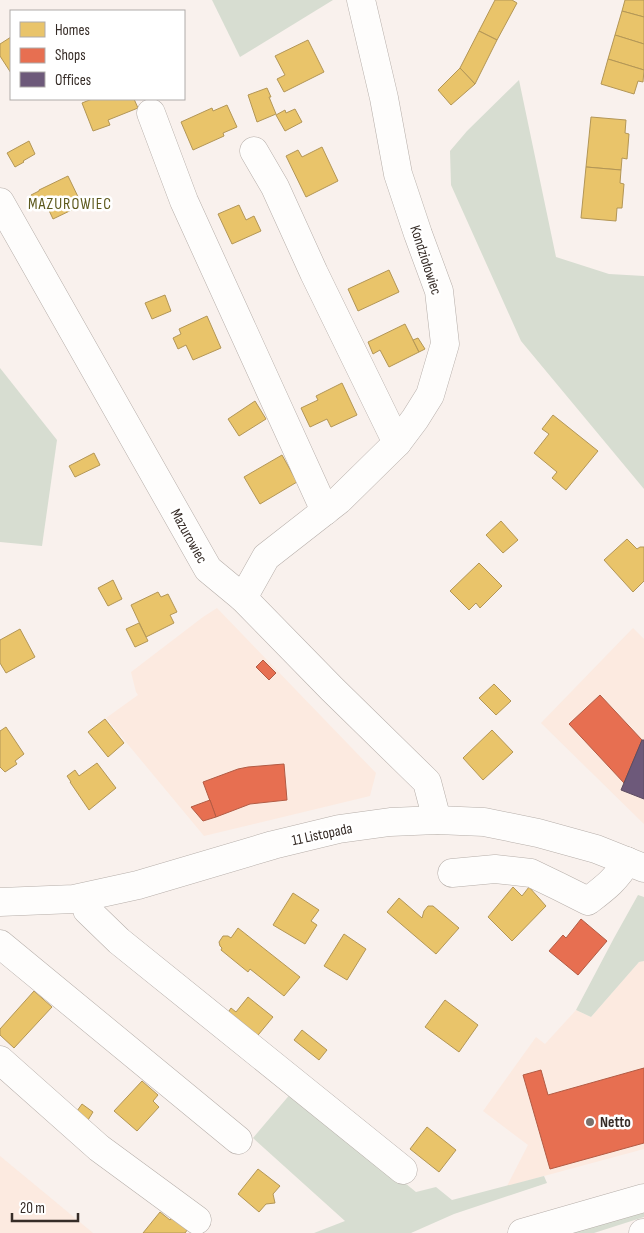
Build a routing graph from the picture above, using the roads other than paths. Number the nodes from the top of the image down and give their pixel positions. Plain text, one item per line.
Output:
1 (361, 0) edge
2 (152, 113) dead end
3 (254, 151) dead end
4 (0, 202) edge
5 (397, 443) junction
6 (324, 512) junction
7 (243, 598) junction
8 (437, 820) junction
9 (636, 865) edge
10 (452, 873) dead end
11 (85, 897) junction
12 (0, 902) edge
13 (0, 944) edge
14 (0, 1060) edge
15 (238, 1140) dead end
16 (403, 1170) dead end
17 (644, 1198) edge
18 (197, 1220) dead end
19 (522, 1233) edge

1 - 5 street, Kondziołowiec
2 - 6 street
3 - 5 street
4 - 7 street, Mazurowiec
5 - 6 street, Kondziołowiec
6 - 7 street, Kondziołowiec
7 - 8 street, Mazurowiec
8 - 9 street, 11 Listopada
8 - 11 street, 11 Listopada
9 - 10 street
11 - 12 street, 11 Listopada
11 - 16 street
13 - 15 street
14 - 18 street
17 - 19 street

